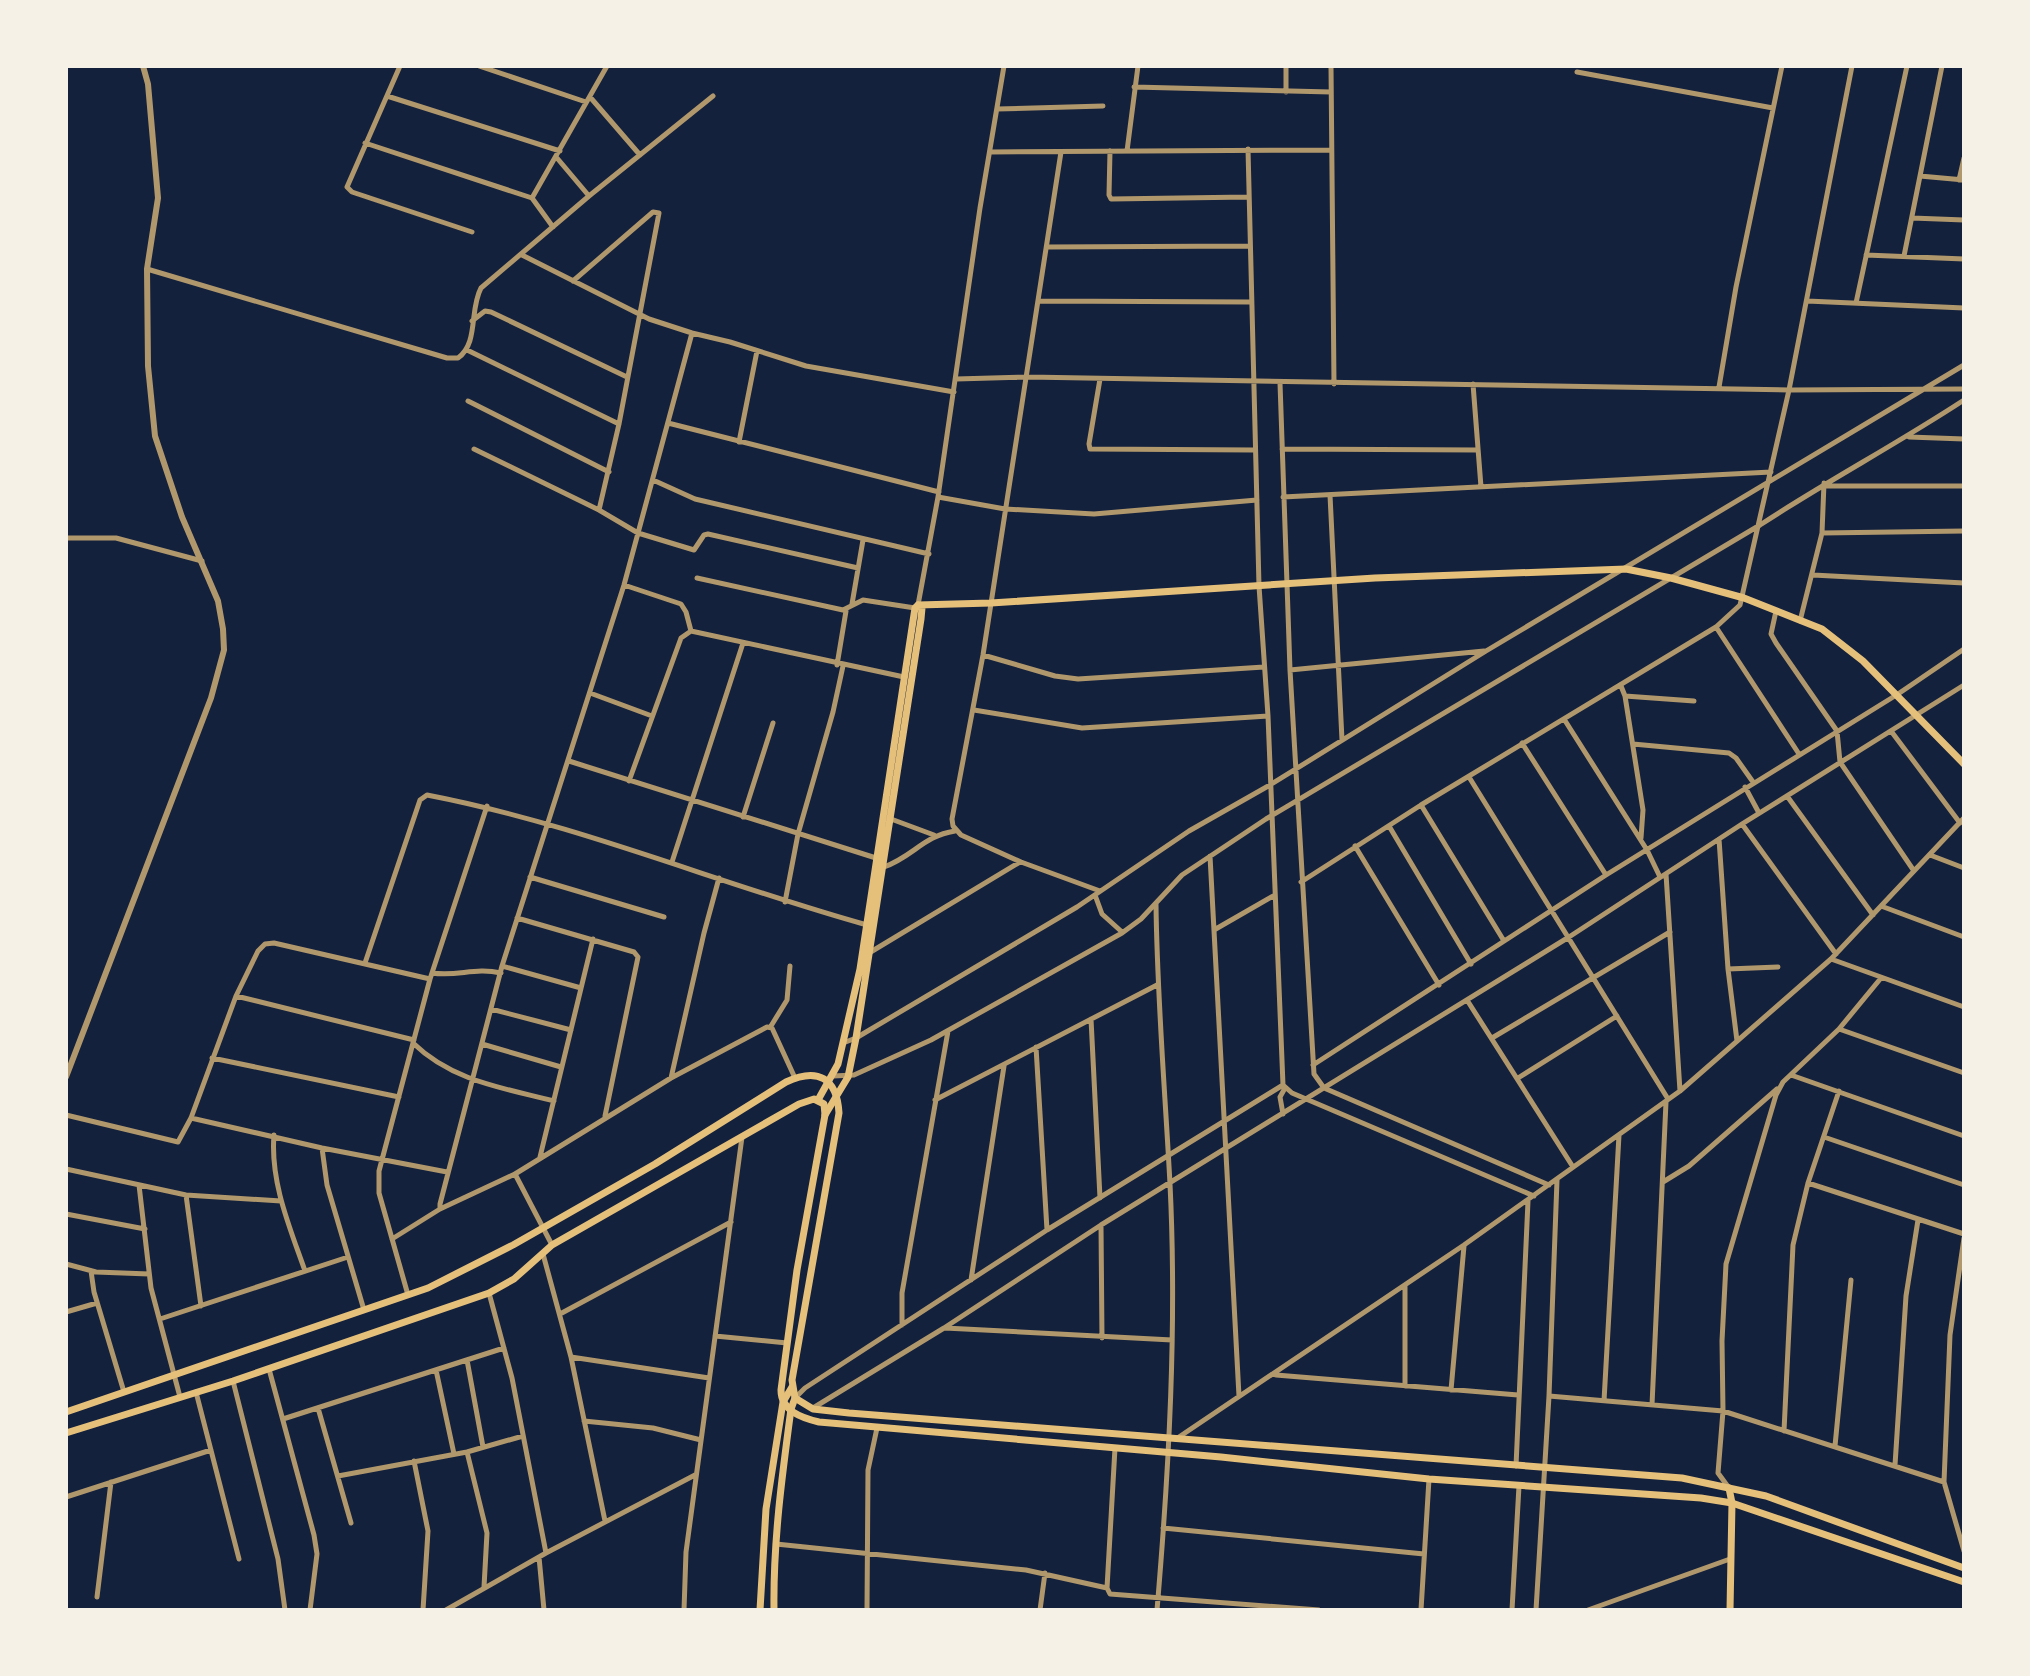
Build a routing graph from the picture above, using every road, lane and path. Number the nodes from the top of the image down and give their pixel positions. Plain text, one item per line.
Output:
1 (143, 66) edge
2 (400, 66) edge
3 (479, 66) edge
4 (607, 66) edge
5 (1004, 66) edge
6 (1138, 66) edge
7 (1286, 66) edge
8 (1331, 66) edge
9 (1782, 66) edge
10 (1852, 66) edge
11 (1907, 66) edge
12 (1942, 66) edge
13 (1577, 72) dead end
14 (1134, 87) junction
15 (1286, 92) junction
16 (1331, 92) junction
17 (387, 96) junction
18 (713, 96) dead end
19 (588, 100) junction
20 (1103, 106) dead end
21 (1773, 108) junction
22 (997, 109) junction
23 (365, 143) junction
24 (1248, 149) junction
25 (1331, 150) junction
26 (1110, 151) junction
27 (1127, 151) junction
28 (990, 152) junction
29 (1061, 152) junction
30 (558, 154) junction
31 (640, 155) junction
32 (1964, 158) edge
33 (1920, 176) junction
34 (1961, 180) edge
35 (589, 196) junction
36 (1248, 197) junction
37 (532, 198) junction
38 (1912, 218) junction
39 (1964, 220) edge
40 (553, 227) junction
41 (472, 232) dead end
42 (1249, 246) junction
43 (1047, 247) junction
44 (522, 255) junction
45 (1866, 255) junction
46 (1904, 256) junction
47 (1964, 259) edge
48 (147, 269) junction
49 (573, 281) junction
50 (1039, 301) junction
51 (1807, 301) junction
52 (1250, 302) junction
53 (1856, 303) junction
54 (1964, 308) edge
55 (640, 314) junction
56 (472, 321) junction
57 (692, 333) junction
58 (467, 350) junction
59 (757, 351) junction
60 (1964, 365) edge
61 (627, 377) junction
62 (1028, 377) junction
63 (956, 379) junction
64 (1100, 379) junction
65 (1252, 383) junction
66 (1280, 383) junction
67 (1334, 384) junction
68 (1473, 384) junction
69 (1719, 387) junction
70 (1925, 389) junction
71 (1964, 389) edge
72 (1789, 390) junction
73 (954, 392) junction
74 (1964, 400) edge
75 (468, 401) dead end
76 (668, 423) junction
77 (619, 424) junction
78 (1908, 437) junction
79 (1964, 439) edge
80 (739, 442) junction
81 (474, 449) dead end
82 (1282, 449) junction
83 (1254, 450) junction
84 (1478, 450) junction
85 (609, 472) junction
86 (1771, 472) junction
87 (653, 480) junction
88 (1769, 481) junction
89 (1824, 485) junction
90 (1964, 486) edge
91 (1481, 487) junction
92 (939, 495) junction
93 (1330, 495) junction
94 (1283, 497) junction
95 (1257, 500) junction
96 (1005, 509) junction
97 (599, 510) junction
98 (1760, 525) junction
99 (1964, 531) edge
100 (638, 533) junction
101 (1822, 533) junction
102 (66, 538) edge
103 (863, 540) junction
104 (929, 554) junction
105 (203, 561) junction
106 (858, 568) junction
107 (1626, 569) junction
108 (1813, 575) junction
109 (697, 578) dead end
110 (1671, 578) junction
111 (1335, 581) junction
112 (1964, 583) edge
113 (1286, 584) junction
114 (624, 585) junction
115 (1259, 586) junction
116 (1744, 598) junction
117 (991, 603) junction
118 (851, 605) junction
119 (917, 606) junction
120 (846, 611) junction
121 (1776, 611) junction
122 (1800, 621) junction
123 (1716, 627) junction
124 (691, 631) junction
125 (743, 643) junction
126 (1964, 649) edge
127 (1486, 651) junction
128 (983, 655) junction
129 (840, 665) junction
130 (1338, 665) junction
131 (1264, 667) junction
132 (1290, 670) junction
133 (904, 677) junction
134 (1964, 685) edge
135 (1621, 686) junction
136 (590, 693) junction
137 (1898, 694) junction
138 (1625, 696) junction
139 (1694, 701) dead end
140 (974, 710) junction
141 (1916, 715) junction
142 (652, 716) junction
143 (1268, 716) junction
144 (1564, 719) junction
145 (773, 723) dead end
146 (1837, 731) junction
147 (1891, 731) junction
148 (1342, 740) junction
149 (1522, 743) junction
150 (1633, 744) junction
151 (1799, 754) junction
152 (569, 761) junction
153 (1840, 762) junction
154 (1964, 764) edge
155 (1295, 769) junction
156 (1469, 777) junction
157 (629, 781) junction
158 (1753, 782) junction
159 (1270, 785) junction
160 (1745, 787) junction
161 (1787, 796) junction
162 (691, 801) junction
163 (1297, 801) junction
164 (1421, 805) junction
165 (487, 806) junction
166 (1759, 813) junction
167 (1272, 815) junction
168 (743, 817) junction
169 (891, 819) junction
170 (1962, 820) edge
171 (548, 824) junction
172 (1742, 824) junction
173 (1389, 826) junction
174 (955, 831) junction
175 (798, 834) junction
176 (934, 835) junction
177 (1641, 839) junction
178 (1719, 839) junction
179 (1355, 846) junction
180 (1647, 850) junction
181 (1210, 855) junction
182 (1930, 855) junction
183 (876, 858) junction
184 (672, 862) junction
185 (1021, 862) junction
186 (884, 867) junction
187 (1964, 868) edge
188 (1914, 871) junction
189 (1606, 875) junction
190 (1663, 875) junction
191 (530, 877) junction
192 (719, 878) junction
193 (1301, 882) junction
194 (1098, 893) junction
195 (1275, 895) junction
196 (785, 902) junction
197 (1156, 903) junction
198 (1881, 906) junction
199 (1552, 910) junction
200 (1873, 915) junction
201 (664, 917) dead end
202 (517, 918) junction
203 (867, 925) junction
204 (1214, 930) junction
205 (1670, 932) junction
206 (1122, 933) junction
207 (1569, 937) junction
208 (1964, 937) edge
209 (593, 939) junction
210 (1504, 941) junction
211 (869, 953) junction
212 (1833, 956) junction
213 (365, 963) junction
214 (1471, 964) junction
215 (790, 966) dead end
216 (1778, 967) dead end
217 (1728, 969) junction
218 (502, 970) junction
219 (431, 976) junction
220 (1594, 976) junction
221 (1881, 978) junction
222 (1157, 984) junction
223 (1439, 985) junction
224 (581, 988) junction
225 (236, 996) junction
226 (1467, 1000) junction
227 (1964, 1007) edge
228 (491, 1009) junction
229 (1617, 1016) junction
230 (1091, 1019) junction
231 (771, 1026) junction
232 (1839, 1029) junction
233 (571, 1030) junction
234 (948, 1030) junction
235 (856, 1038) junction
236 (1492, 1038) junction
237 (413, 1041) junction
238 (1737, 1041) junction
239 (843, 1043) junction
240 (482, 1044) junction
241 (1036, 1047) junction
242 (212, 1058) junction
243 (1004, 1065) junction
244 (1313, 1065) junction
245 (562, 1067) junction
246 (1964, 1073) edge
247 (1791, 1075) junction
248 (66, 1077) edge
249 (848, 1077) junction
250 (671, 1078) junction
251 (795, 1078) junction
252 (1518, 1078) junction
253 (831, 1079) junction
254 (472, 1081) junction
255 (1284, 1086) junction
256 (1324, 1088) junction
257 (1778, 1088) junction
258 (1680, 1091) junction
259 (1839, 1091) junction
260 (399, 1097) junction
261 (838, 1097) junction
262 (1310, 1098) junction
263 (818, 1100) junction
264 (1667, 1100) junction
265 (554, 1101) junction
266 (934, 1101) junction
267 (1283, 1114) junction
268 (66, 1115) edge
269 (825, 1115) junction
270 (605, 1117) junction
271 (191, 1118) junction
272 (1223, 1120) junction
273 (1619, 1134) junction
274 (274, 1135) junction
275 (1964, 1136) edge
276 (742, 1137) junction
277 (1824, 1137) junction
278 (322, 1148) junction
279 (1224, 1150) junction
280 (1167, 1157) junction
281 (540, 1158) junction
282 (381, 1160) junction
283 (1573, 1167) junction
284 (66, 1169) edge
285 (447, 1172) junction
286 (515, 1174) junction
287 (1557, 1178) junction
288 (1663, 1182) junction
289 (1808, 1183) junction
290 (1170, 1184) junction
291 (139, 1185) junction
292 (1550, 1185) junction
293 (1964, 1185) edge
294 (186, 1195) junction
295 (1100, 1198) junction
296 (1531, 1198) junction
297 (281, 1201) junction
298 (440, 1209) junction
299 (66, 1214) edge
300 (1918, 1220) junction
301 (732, 1222) junction
302 (1101, 1225) junction
303 (542, 1227) junction
304 (145, 1229) junction
305 (1047, 1230) junction
306 (1964, 1236) edge
307 (392, 1239) junction
308 (552, 1245) junction
309 (1464, 1245) junction
310 (543, 1254) junction
311 (348, 1257) junction
312 (66, 1264) edge
313 (91, 1271) junction
314 (305, 1271) junction
315 (149, 1274) junction
316 (971, 1280) junction
317 (1851, 1280) dead end
318 (1405, 1285) junction
319 (489, 1293) junction
320 (408, 1295) junction
321 (97, 1303) junction
322 (201, 1306) junction
323 (364, 1310) junction
324 (66, 1312) edge
325 (560, 1314) junction
326 (160, 1319) junction
327 (902, 1325) junction
328 (944, 1328) junction
329 (715, 1336) junction
330 (1102, 1338) junction
331 (1172, 1340) junction
332 (787, 1343) junction
333 (504, 1348) junction
334 (571, 1357) junction
335 (467, 1360) junction
336 (1289, 1364) junction
337 (269, 1369) junction
338 (436, 1370) junction
339 (174, 1375) junction
340 (1274, 1375) junction
341 (1300, 1377) junction
342 (709, 1378) junction
343 (233, 1381) junction
344 (1405, 1386) junction
345 (792, 1387) junction
346 (1451, 1390) junction
347 (124, 1392) junction
348 (196, 1392) junction
349 (1518, 1395) junction
350 (1239, 1396) junction
351 (1549, 1396) junction
352 (180, 1397) junction
353 (795, 1398) junction
354 (1603, 1401) junction
355 (783, 1402) junction
356 (1652, 1405) junction
357 (318, 1408) junction
358 (809, 1408) junction
359 (791, 1409) junction
360 (1723, 1411) junction
361 (66, 1412) edge
362 (283, 1419) junction
363 (584, 1421) junction
364 (877, 1428) junction
365 (1784, 1431) junction
366 (66, 1433) edge
367 (523, 1436) junction
368 (1172, 1438) junction
369 (701, 1440) junction
370 (483, 1447) junction
371 (1835, 1447) junction
372 (1115, 1448) junction
373 (211, 1450) junction
374 (467, 1452) junction
375 (1168, 1453) junction
376 (454, 1454) junction
377 (414, 1461) junction
378 (1516, 1466) junction
379 (1895, 1466) junction
380 (1544, 1468) junction
381 (696, 1475) junction
382 (338, 1476) junction
383 (1429, 1479) junction
384 (111, 1482) junction
385 (1944, 1482) junction
386 (1519, 1485) junction
387 (1544, 1486) junction
388 (1729, 1488) junction
389 (66, 1497) edge
390 (1732, 1503) junction
391 (605, 1521) junction
392 (351, 1523) dead end
393 (1163, 1528) junction
394 (776, 1544) junction
395 (1964, 1551) edge
396 (546, 1553) junction
397 (869, 1553) junction
398 (1424, 1554) junction
399 (539, 1557) junction
400 (239, 1559) dead end
401 (1730, 1559) junction
402 (1964, 1568) edge
403 (1045, 1573) junction
404 (1964, 1582) edge
405 (484, 1588) junction
406 (1107, 1588) junction
407 (1158, 1596) junction
408 (97, 1597) dead end
409 (285, 1610) edge
410 (310, 1610) edge
411 (423, 1610) edge
412 (446, 1610) edge
413 (544, 1610) edge
414 (684, 1610) edge
415 (760, 1610) edge
416 (774, 1610) edge
417 (867, 1610) edge
418 (1040, 1610) edge
419 (1157, 1610) edge
420 (1319, 1610) edge
421 (1421, 1610) edge
422 (1512, 1610) edge
423 (1536, 1610) edge
424 (1588, 1610) edge
425 (1730, 1610) edge

1 - 48 street
2 - 17 street
3 - 19 street
4 - 19 street
5 - 22 street
6 - 14 street
7 - 15 street
8 - 16 street
9 - 21 street
10 - 51 street
11 - 45 street
12 - 33 street
13 - 21 street
14 - 15 street
14 - 27 street
15 - 16 street
16 - 25 street
17 - 23 street
17 - 30 street
18 - 31 street
19 - 30 street
19 - 31 street
20 - 22 street
21 - 69 street
22 - 28 street
23 - 37 street
23 - 41 street
24 - 25 street
24 - 27 street
24 - 36 street
25 - 67 street
26 - 27 street
26 - 29 street
26 - 36 street
28 - 29 street
28 - 63 street
29 - 43 street
30 - 35 street
30 - 37 street
31 - 35 street
32 - 34 street
33 - 34 street
33 - 38 street
35 - 40 street
36 - 42 street
37 - 40 street
38 - 39 street
38 - 46 street
40 - 44 street
42 - 43 street
42 - 52 street
43 - 50 street
44 - 49 street
44 - 56 street
45 - 46 street
45 - 53 street
46 - 47 street
48 - 58 street
48 - 105 street
49 - 55 street
49 - 55 street
50 - 52 street
50 - 62 street
51 - 53 street
51 - 72 street
52 - 65 street
53 - 54 street
55 - 57 street
55 - 61 street
56 - 58 street
56 - 61 street
57 - 59 street
57 - 76 street
58 - 77 street
59 - 73 street
59 - 80 street
60 - 70 street
61 - 77 street
62 - 63 street
62 - 64 street
62 - 96 street
63 - 73 street
64 - 65 street
64 - 83 street
65 - 66 street
65 - 83 street
66 - 67 street
66 - 82 street
67 - 68 street
68 - 69 street
68 - 84 street
69 - 72 street
70 - 71 street
70 - 72 street
70 - 88 street
72 - 86 street
73 - 92 street
74 - 78 street
75 - 85 street
76 - 80 street
76 - 87 street
77 - 85 street
78 - 79 street
78 - 89 street
80 - 92 street
81 - 97 street
82 - 84 street
82 - 94 street
83 - 95 street
84 - 91 street
85 - 97 street
86 - 88 street
86 - 91 street
87 - 100 street
87 - 103 street
88 - 98 street
88 - 107 street
89 - 90 street
89 - 98 street
89 - 101 street
91 - 93 street
92 - 96 street
92 - 104 street
93 - 94 street
93 - 111 street
94 - 113 street
95 - 96 street
95 - 115 street
96 - 117 street
97 - 100 street
98 - 110 street
98 - 116 street
99 - 101 street
100 - 106 street
100 - 114 street
101 - 108 street
102 - 105 street
103 - 104 street
103 - 106 street
104 - 119 street
105 - 248 street
106 - 118 street
107 - 110 main road
107 - 111 main road
107 - 127 street
108 - 112 street
108 - 122 street
109 - 120 street
110 - 116 main road
110 - 163 street
111 - 113 main road
111 - 130 street
113 - 115 main road
113 - 132 street
114 - 124 street
114 - 136 street
115 - 117 main road
115 - 131 street
116 - 121 main road
116 - 123 street
117 - 119 main road
117 - 128 street
118 - 119 street
118 - 120 street
119 - 133 main road
119 - 169 main road
120 - 129 street
121 - 122 main road
121 - 146 street
122 - 137 main road
123 - 135 street
123 - 151 street
124 - 125 street
124 - 142 street
125 - 129 street
125 - 162 street
126 - 137 street
127 - 130 street
127 - 148 street
128 - 131 street
128 - 140 street
129 - 133 street
129 - 175 street
130 - 132 street
130 - 148 street
131 - 143 street
132 - 155 street
133 - 183 main road
134 - 141 street
135 - 138 street
135 - 144 street
136 - 142 street
136 - 152 street
137 - 141 main road
137 - 146 street
138 - 139 street
138 - 150 street
140 - 143 street
140 - 174 street
141 - 147 street
141 - 154 main road
142 - 157 street
143 - 159 street
144 - 149 street
144 - 177 street
145 - 168 street
146 - 151 street
146 - 153 street
147 - 153 street
147 - 170 street
148 - 155 street
149 - 156 street
149 - 189 street
150 - 158 street
150 - 177 street
151 - 158 street
152 - 157 street
152 - 171 street
153 - 161 street
153 - 188 street
155 - 159 street
155 - 163 street
156 - 164 street
156 - 199 street
157 - 162 street
158 - 160 street
159 - 167 street
159 - 194 street
160 - 166 street
160 - 180 street
161 - 166 street
161 - 200 street
162 - 168 street
162 - 184 street
163 - 167 street
163 - 193 street
164 - 173 street
164 - 210 street
165 - 171 street
165 - 213 street
165 - 219 street
166 - 172 street
167 - 181 street
167 - 195 street
168 - 175 street
169 - 176 street
169 - 186 main road
170 - 182 street
171 - 184 street
171 - 191 street
172 - 178 street
172 - 212 street
173 - 179 street
173 - 214 street
174 - 176 street
174 - 185 street
175 - 183 street
175 - 196 street
176 - 186 street
177 - 180 street
178 - 190 street
178 - 217 street
179 - 193 street
179 - 223 street
180 - 189 street
180 - 190 street
181 - 197 street
181 - 204 street
182 - 187 street
182 - 188 street
183 - 203 main road
184 - 192 street
185 - 194 street
185 - 211 street
186 - 211 main road
188 - 198 street
189 - 199 street
190 - 205 street
190 - 207 street
191 - 201 street
191 - 202 street
192 - 196 street
192 - 250 street
193 - 244 street
194 - 206 street
194 - 235 street
195 - 204 street
195 - 255 street
196 - 203 street
197 - 206 street
197 - 222 street
198 - 200 street
198 - 208 street
199 - 207 street
199 - 210 street
200 - 212 street
202 - 209 street
202 - 218 street
203 - 239 main road
204 - 272 street
205 - 220 street
205 - 258 street
206 - 234 street
207 - 220 street
207 - 226 street
209 - 224 street
209 - 270 street
210 - 214 street
211 - 235 main road
212 - 221 street
212 - 238 street
213 - 219 street
213 - 225 street
214 - 223 street
215 - 231 street
216 - 217 street
217 - 238 street
218 - 219 street
218 - 224 street
218 - 228 street
219 - 237 street
220 - 229 street
220 - 236 street
221 - 227 street
221 - 232 street
222 - 230 street
222 - 280 street
223 - 244 street
224 - 233 street
225 - 237 street
225 - 242 street
226 - 236 street
226 - 256 street
228 - 233 street
228 - 240 street
229 - 252 street
229 - 264 street
230 - 241 street
230 - 295 street
231 - 250 street
231 - 251 street
232 - 246 street
232 - 247 street
233 - 245 street
234 - 249 street
234 - 266 street
235 - 239 street
235 - 249 main road
236 - 252 street
237 - 254 street
237 - 260 street
238 - 258 street
239 - 253 main road
240 - 245 street
240 - 254 street
241 - 243 street
241 - 305 street
242 - 260 street
242 - 271 street
243 - 266 street
243 - 316 street
244 - 256 street
245 - 265 street
247 - 257 street
247 - 259 street
249 - 253 street
249 - 261 main road
250 - 270 street
251 - 253 main road
251 - 303 main road
252 - 283 street
253 - 261 main road
253 - 263 main road
254 - 265 street
254 - 285 street
255 - 262 street
255 - 267 street
255 - 272 street
256 - 262 street
256 - 292 street
257 - 288 street
257 - 360 street
258 - 264 street
259 - 275 street
259 - 277 street
260 - 282 street
261 - 269 main road
261 - 345 main road
262 - 267 street
262 - 296 street
263 - 269 main road
263 - 276 main road
264 - 273 street
264 - 288 street
265 - 281 street
266 - 327 street
267 - 279 street
268 - 271 street
269 - 332 main road
270 - 281 street
271 - 274 street
272 - 279 street
272 - 280 street
273 - 283 street
273 - 354 street
274 - 278 street
274 - 297 street
276 - 301 street
276 - 308 main road
277 - 289 street
277 - 293 street
278 - 282 street
278 - 311 street
279 - 290 street
279 - 350 street
280 - 290 street
280 - 295 street
281 - 286 street
282 - 285 street
282 - 307 street
283 - 287 street
284 - 291 street
285 - 298 street
286 - 298 street
286 - 303 street
287 - 292 street
287 - 351 street
288 - 356 street
289 - 300 street
289 - 365 street
290 - 302 street
290 - 331 street
291 - 294 street
291 - 304 street
292 - 296 street
294 - 297 street
294 - 322 street
295 - 305 street
296 - 309 street
296 - 349 street
297 - 314 street
298 - 307 street
299 - 304 street
300 - 306 street
300 - 379 street
301 - 325 street
301 - 329 street
302 - 328 street
302 - 330 street
303 - 308 street
303 - 320 main road
304 - 315 street
305 - 316 street
306 - 385 street
307 - 320 street
308 - 310 main road
309 - 318 street
309 - 346 street
310 - 319 main road
310 - 325 street
311 - 314 street
311 - 323 street
312 - 313 street
313 - 315 street
313 - 321 street
314 - 322 street
315 - 326 street
316 - 327 street
317 - 371 street
318 - 336 street
318 - 344 street
319 - 333 street
319 - 337 main road
320 - 323 main road
321 - 324 street
321 - 347 street
322 - 326 street
323 - 339 main road
325 - 334 street
326 - 339 street
327 - 353 street
328 - 330 street
328 - 358 street
329 - 332 street
329 - 342 street
330 - 331 street
331 - 368 street
332 - 355 main road
333 - 335 street
333 - 367 street
334 - 342 street
334 - 363 street
335 - 338 street
335 - 370 street
336 - 340 street
336 - 341 street
337 - 343 main road
337 - 362 street
338 - 357 street
338 - 376 street
339 - 347 main road
339 - 352 street
340 - 341 street
340 - 350 street
341 - 344 street
342 - 369 street
343 - 348 main road
343 - 409 street
344 - 346 street
345 - 353 main road
345 - 355 main road
346 - 349 street
347 - 361 main road
348 - 352 main road
348 - 373 street
349 - 378 street
350 - 368 street
351 - 354 street
351 - 380 street
352 - 366 main road
353 - 358 main road
353 - 359 main road
354 - 356 street
355 - 359 main road
355 - 415 main road
356 - 360 street
357 - 362 street
357 - 382 street
358 - 368 main road
359 - 364 main road
359 - 394 main road
360 - 365 street
360 - 388 street
362 - 410 street
363 - 369 street
363 - 391 street
364 - 372 main road
364 - 397 street
365 - 371 street
367 - 370 street
367 - 396 street
368 - 375 street
368 - 378 main road
369 - 381 street
370 - 374 street
371 - 379 street
372 - 375 main road
372 - 406 street
373 - 384 street
373 - 400 street
374 - 376 street
374 - 405 street
375 - 383 main road
375 - 393 street
376 - 377 street
377 - 382 street
377 - 411 street
378 - 380 main road
379 - 385 street
380 - 387 street
380 - 388 main road
381 - 391 street
381 - 414 street
382 - 392 street
383 - 386 main road
383 - 398 street
384 - 389 street
384 - 408 street
385 - 395 street
386 - 387 main road
386 - 422 street
387 - 390 main road
387 - 423 street
388 - 390 main road
388 - 402 main road
390 - 401 main road
390 - 404 main road
391 - 396 street
393 - 398 street
393 - 407 street
394 - 397 street
394 - 416 main road
396 - 399 street
397 - 403 street
397 - 417 street
398 - 421 street
399 - 405 street
399 - 413 street
401 - 424 street
401 - 425 main road
403 - 406 street
403 - 418 street
405 - 412 street
406 - 407 street
407 - 419 street
407 - 420 street

